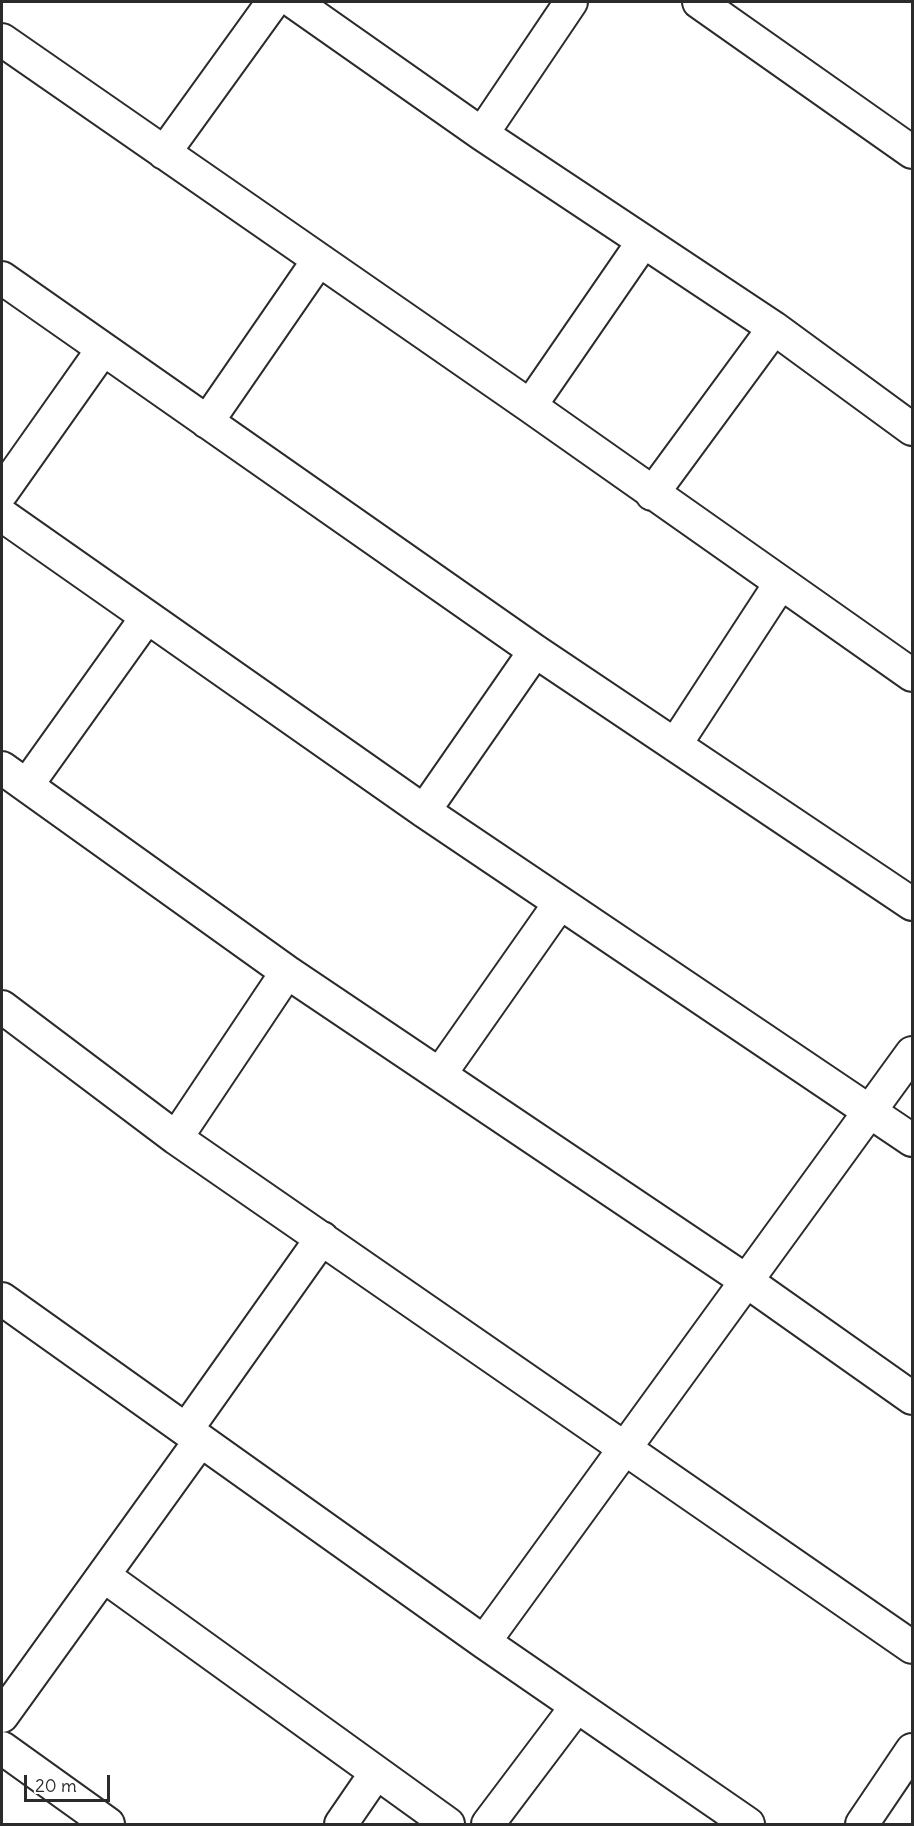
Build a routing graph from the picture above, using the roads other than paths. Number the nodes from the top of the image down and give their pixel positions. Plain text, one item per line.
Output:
1 (273, 2) edge
2 (294, 2) edge
3 (571, 2) edge
4 (699, 2) edge
5 (2, 40) edge
6 (482, 134) junction
7 (912, 152) edge
8 (164, 153) junction
9 (643, 242) junction
10 (318, 261) junction
11 (2, 278) edge
12 (774, 328) junction
13 (103, 349) junction
14 (531, 406) junction
15 (908, 417) edge
16 (207, 422) junction
17 (2, 492) edge
18 (652, 494) junction
19 (2, 515) edge
20 (780, 584) junction
21 (147, 617) junction
22 (535, 651) junction
23 (912, 675) edge
24 (675, 745) junction
25 (2, 768) edge
26 (27, 785) junction
27 (424, 811) junction
28 (560, 903) junction
29 (912, 904) edge
30 (287, 972) junction
31 (2, 1006) edge
32 (912, 1053) edge
33 (440, 1074) junction
34 (870, 1110) junction
35 (176, 1138) junction
36 (912, 1140) edge
37 (322, 1239) junction
38 (745, 1280) junction
39 (2, 1299) edge
40 (912, 1398) edge
41 (193, 1436) junction
42 (624, 1450) junction
43 (104, 1576) junction
44 (484, 1641) junction
45 (912, 1647) edge
46 (6, 1698) edge
47 (577, 1706) junction
48 (2, 1748) edge
49 (912, 1750) edge
50 (376, 1773) junction
51 (108, 1824) edge
52 (341, 1824) edge
53 (448, 1824) edge
54 (488, 1824) edge
55 (748, 1824) edge
56 (862, 1824) edge

1 - 8 street
2 - 6 street
3 - 6 street
4 - 7 street
5 - 8 street
6 - 9 street
8 - 10 street
9 - 12 street
9 - 14 street
10 - 14 street
10 - 16 street
11 - 13 street
12 - 15 street
12 - 18 street
13 - 16 street
13 - 17 street
14 - 18 street
16 - 22 street
18 - 20 street
19 - 21 street
20 - 23 street
20 - 24 street
21 - 26 street
21 - 27 street
22 - 24 street
22 - 27 street
24 - 29 street
25 - 26 street
26 - 30 street
27 - 28 street
28 - 33 street
28 - 34 street
30 - 33 street
30 - 35 street
31 - 35 street
32 - 34 street
33 - 38 street
34 - 36 street
34 - 38 street
35 - 37 street
37 - 41 street
37 - 42 street
38 - 40 street
38 - 42 street
39 - 41 street
41 - 43 street
41 - 44 street
42 - 44 street
42 - 45 street
43 - 46 street
43 - 50 street
44 - 47 street
47 - 54 street
47 - 55 street
48 - 51 street
49 - 56 street
50 - 52 street
50 - 53 street

